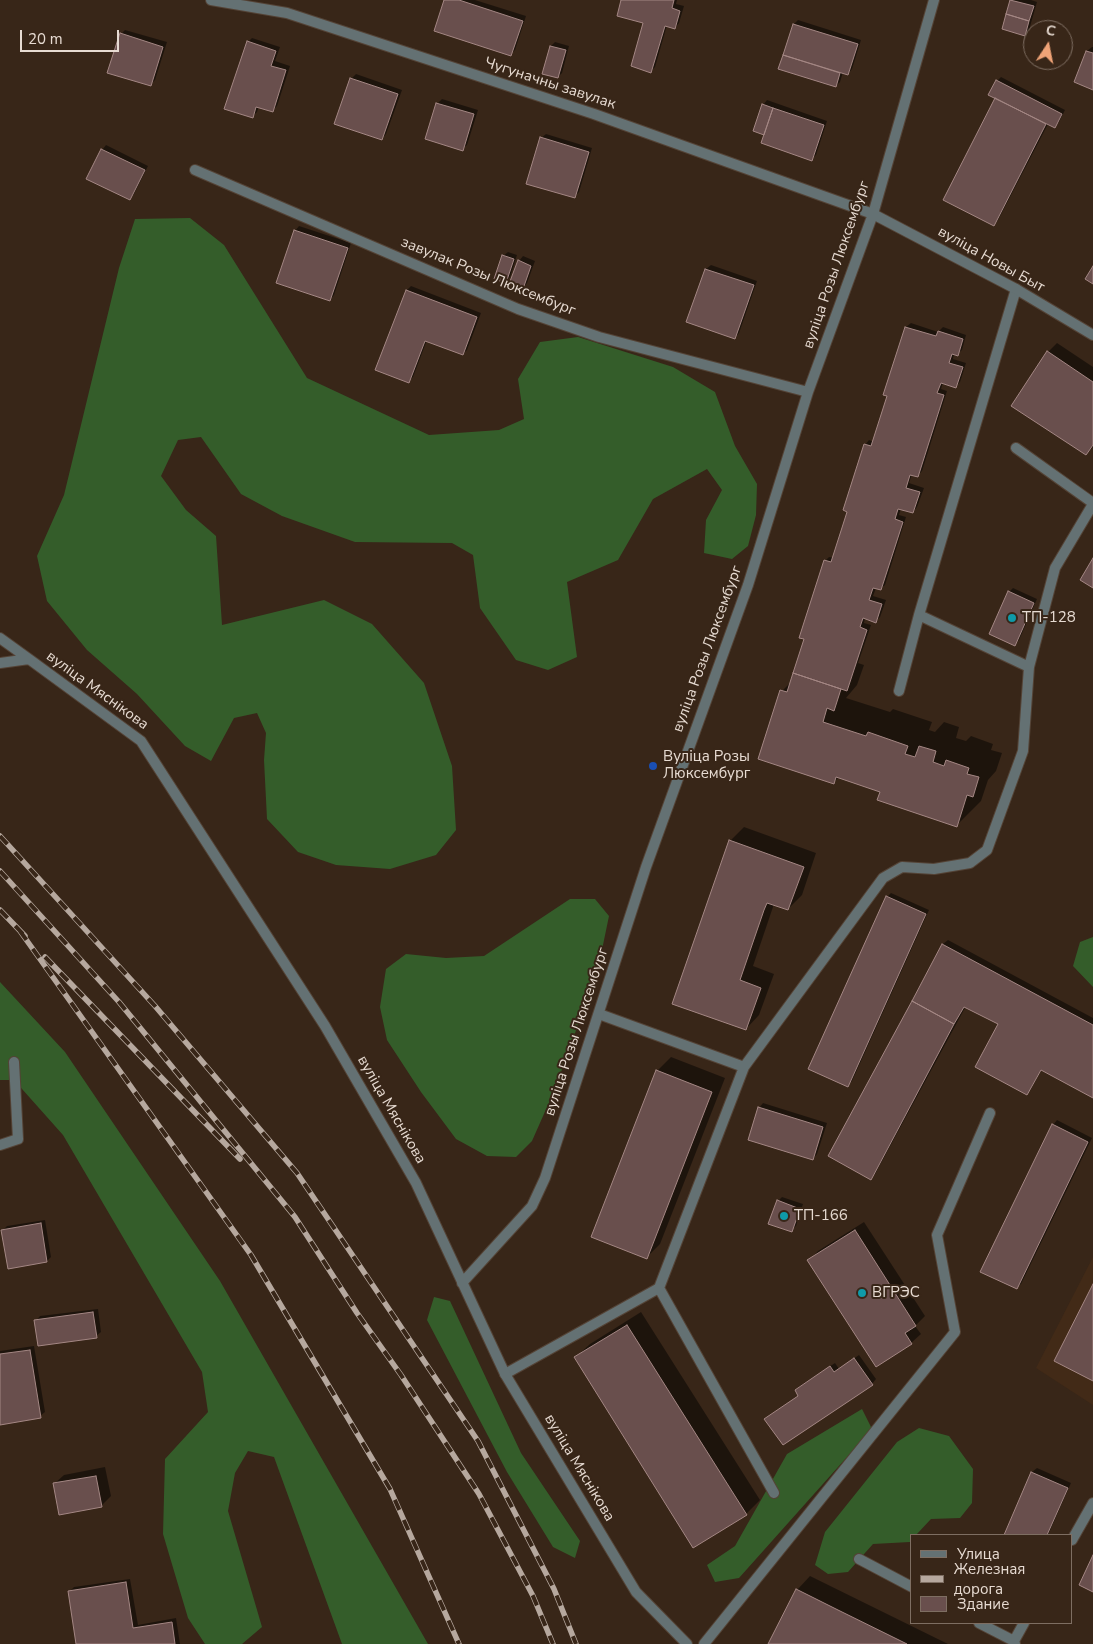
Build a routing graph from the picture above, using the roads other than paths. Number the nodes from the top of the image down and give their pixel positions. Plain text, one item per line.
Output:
1 (211, 0) edge
2 (934, 0) edge
3 (195, 170) dead end
4 (873, 214) junction
5 (1016, 289) junction
6 (1093, 335) edge
7 (808, 392) junction
8 (1016, 448) dead end
9 (1093, 503) edge
10 (919, 615) junction
11 (0, 638) edge
12 (29, 659) junction
13 (0, 663) edge
14 (1030, 667) junction
15 (899, 691) dead end
16 (598, 1014) junction
17 (14, 1062) dead end
18 (744, 1067) junction
19 (990, 1112) dead end
20 (0, 1145) edge
21 (462, 1283) junction
22 (659, 1288) junction
23 (505, 1374) junction
24 (774, 1493) dead end
25 (1093, 1503) edge
26 (1073, 1538) edge
27 (859, 1559) dead end
28 (910, 1586) edge
29 (981, 1624) edge
30 (1024, 1624) edge
31 (1014, 1643) edge
32 (687, 1644) edge
33 (704, 1644) edge

1 - 4 street, Чугуначны завулак
2 - 4 street, вуліца Розы Люксембург
3 - 7 street, завулак Розы Люксембург
4 - 5 street, вуліца Новы Быт
4 - 7 street, вуліца Розы Люксембург
5 - 6 street, вуліца Новы Быт
5 - 10 street
7 - 16 street, вуліца Розы Люксембург
8 - 9 street
9 - 14 street
10 - 14 street
10 - 15 street
11 - 12 street
12 - 13 street, вуліца Мяснікова
12 - 21 street, вуліца Мяснікова
14 - 18 street
16 - 18 street
16 - 21 street, вуліца Розы Люксембург
17 - 20 street
18 - 22 street
19 - 33 street
21 - 23 street, вуліца Мяснікова
22 - 23 street
22 - 24 street
23 - 32 street, вуліца Мяснікова
25 - 26 street
27 - 28 street
29 - 31 street
30 - 31 street

